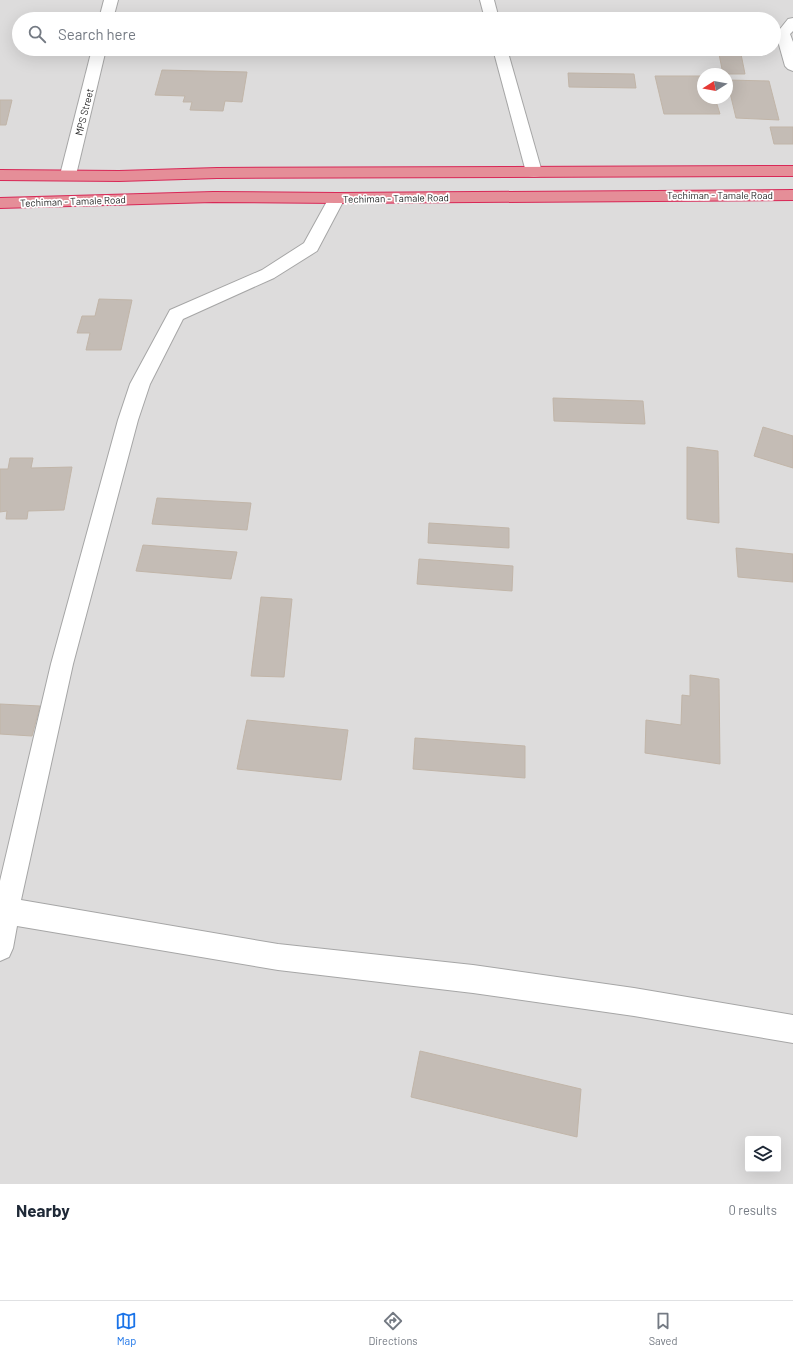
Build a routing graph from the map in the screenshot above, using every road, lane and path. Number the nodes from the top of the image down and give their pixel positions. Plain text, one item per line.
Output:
1 (111, 0) edge
2 (487, 0) edge
3 (108, 12) edge
4 (490, 12) edge
5 (793, 22) edge
6 (97, 56) edge
7 (502, 56) edge
8 (793, 66) edge
9 (793, 171) edge
10 (534, 172) junction
11 (0, 175) edge
12 (68, 175) junction
13 (793, 195) edge
14 (337, 198) junction
15 (0, 203) edge
16 (3, 911) edge
17 (0, 948) edge
18 (793, 1029) edge

1 - 3 street
2 - 4 street
5 - 8 street
6 - 12 street, MPS Street
7 - 10 street
9 - 10 highway, Techiman - Tamale Road
10 - 12 highway, Techiman - Tamale Road
11 - 12 highway, Techiman - Tamale Road
13 - 14 highway, Techiman - Tamale Road
14 - 15 highway, Techiman - Tamale Road
14 - 16 street
16 - 17 street
16 - 18 street

